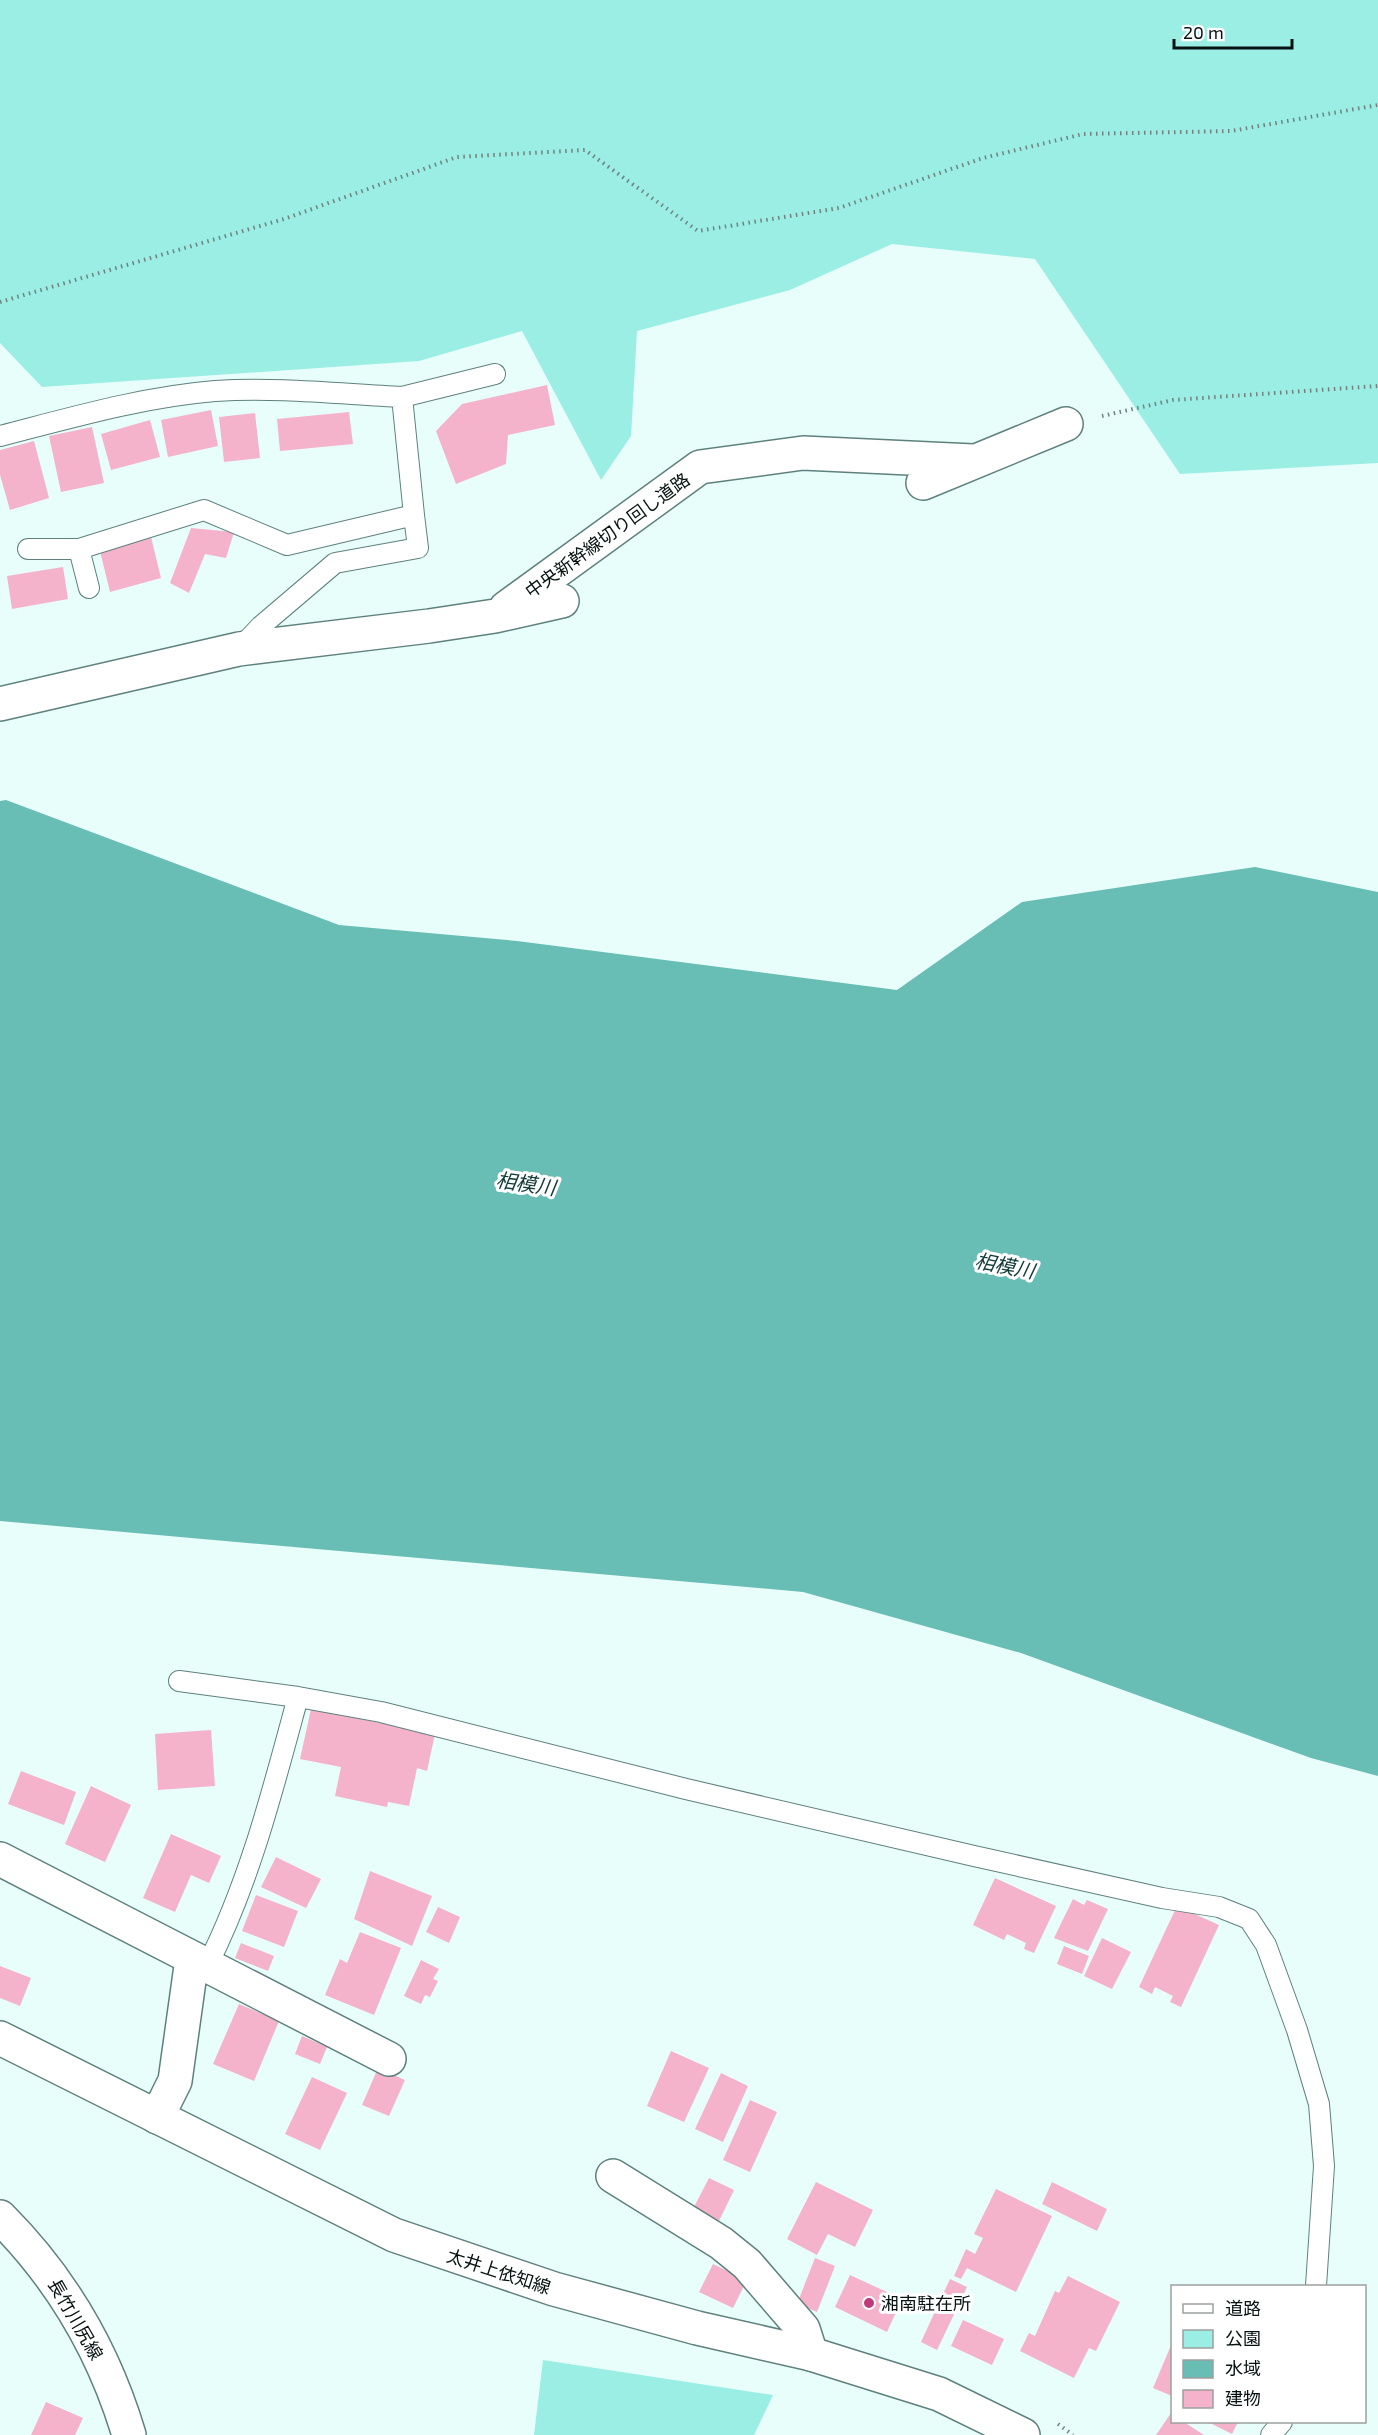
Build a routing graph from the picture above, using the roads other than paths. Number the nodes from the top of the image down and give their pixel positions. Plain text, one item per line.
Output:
1 (495, 374) dead end
2 (402, 397) junction
3 (1066, 424) road end
4 (0, 435) edge
5 (973, 461) junction
6 (923, 483) dead end
7 (414, 515) junction
8 (28, 549) dead end
9 (79, 549) junction
10 (89, 588) dead end
11 (562, 601) dead end
12 (495, 616) junction
13 (239, 649) junction
14 (0, 704) edge
15 (179, 1681) dead end
16 (298, 1697) junction
17 (0, 1859) edge
18 (199, 1963) junction
19 (0, 2038) edge
20 (389, 2059) dead end
21 (157, 2117) junction
22 (613, 2176) dead end
23 (0, 2217) edge
24 (1316, 2285) edge
25 (811, 2354) junction
26 (1280, 2423) edge
27 (129, 2435) edge
28 (1023, 2435) edge
29 (1271, 2435) edge

1 - 2 lane
2 - 4 lane
2 - 7 lane
3 - 5 street
5 - 6 street
5 - 12 street, 中央新幹線切り回し道路
7 - 9 lane
7 - 13 lane
8 - 9 lane
9 - 10 lane
11 - 12 street
12 - 13 street
13 - 14 street
15 - 16 lane
16 - 18 lane
16 - 24 lane
17 - 18 street
18 - 20 street
18 - 21 street
19 - 21 street, 太井上依知線
21 - 25 street, 太井上依知線
22 - 25 street
23 - 27 street, 長竹川尻線
25 - 28 street, 太井上依知線
26 - 29 lane

